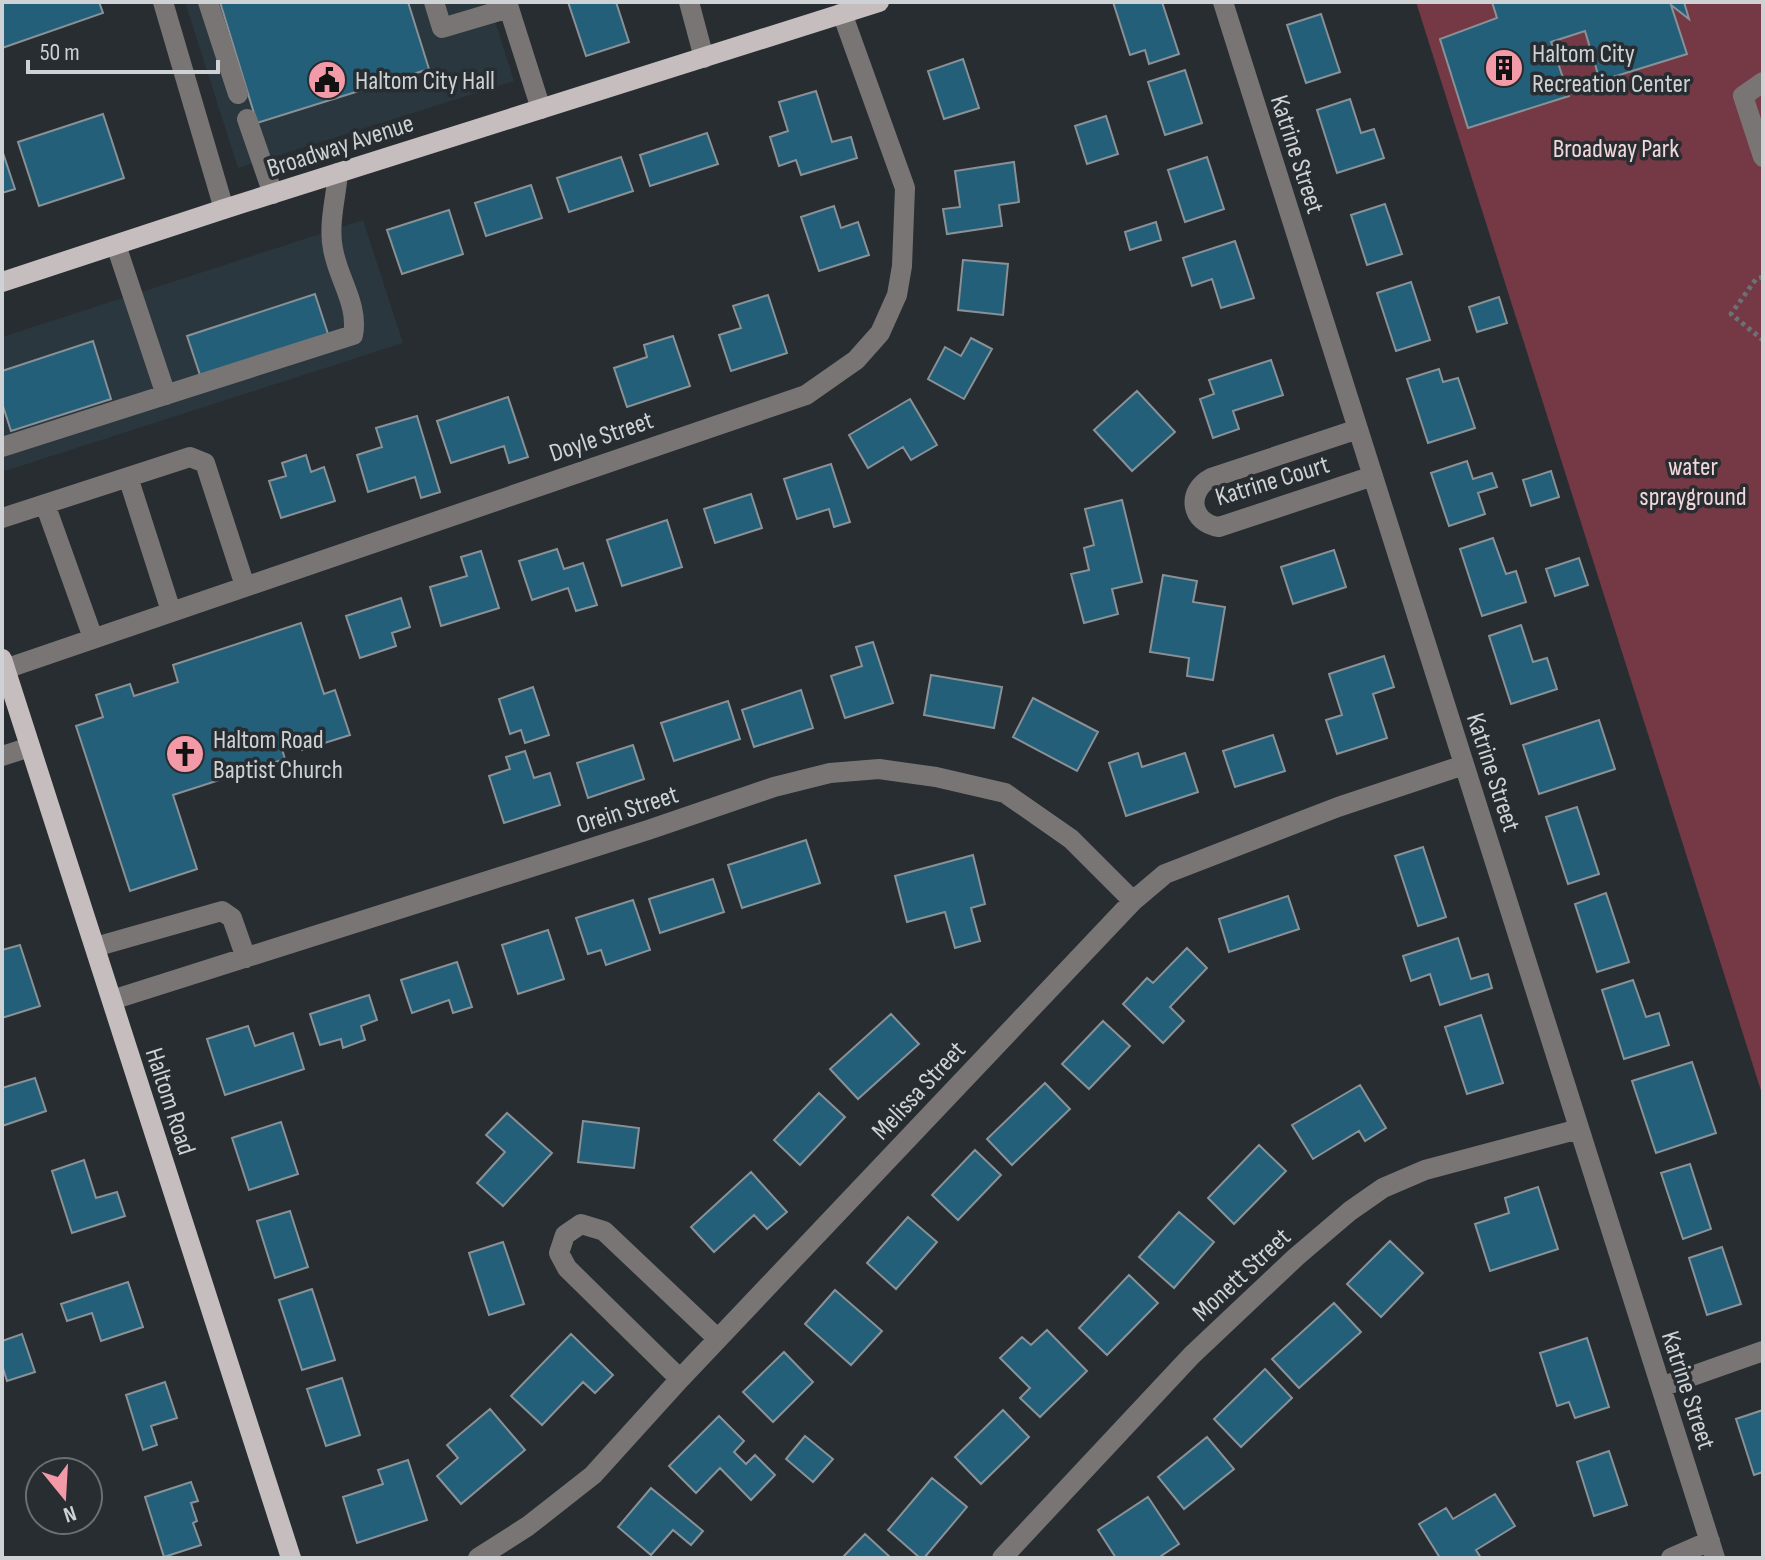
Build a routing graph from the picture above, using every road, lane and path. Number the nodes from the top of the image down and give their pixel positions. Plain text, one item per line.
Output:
1 (163, 2) edge
2 (208, 2) edge
3 (434, 2) edge
4 (689, 2) edge
5 (879, 2) edge
6 (1223, 2) edge
7 (508, 5) edge
8 (842, 13) junction
9 (704, 58) junction
10 (1763, 82) edge
11 (238, 94) dead end
12 (541, 109) junction
13 (247, 119) dead end
14 (1763, 157) edge
15 (338, 173) junction
16 (273, 194) junction
17 (224, 209) junction
18 (116, 245) junction
19 (1763, 277) edge
20 (2, 282) edge
21 (1763, 340) edge
22 (166, 395) junction
23 (1358, 429) junction
24 (2, 447) edge
25 (1373, 476) junction
26 (128, 477) junction
27 (45, 504) junction
28 (2, 518) edge
29 (245, 586) junction
30 (171, 611) junction
31 (93, 638) junction
32 (4, 670) edge
33 (30, 747) junction
34 (2, 756) edge
35 (1464, 765) junction
36 (1133, 901) junction
37 (95, 947) junction
38 (246, 958) junction
39 (112, 1000) junction
40 (1579, 1129) junction
41 (718, 1339) junction
42 (1763, 1351) edge
43 (680, 1379) junction
44 (1661, 1387) junction
45 (1712, 1550) edge
46 (291, 1558) edge
47 (478, 1558) edge
48 (1002, 1558) edge
49 (1671, 1558) edge

1 - 17 street
2 - 11 street
3 - 7 street
4 - 9 street
5 - 8 main road, Broadway Avenue
6 - 23 street, Katrine Street
7 - 12 street
8 - 9 main road, Broadway Avenue
8 - 29 street, Doyle Street
9 - 12 main road, Broadway Avenue
10 - 14 street
12 - 15 main road, Broadway Avenue
13 - 16 street
15 - 16 main road, Broadway Avenue
15 - 22 street
16 - 17 main road, Broadway Avenue
17 - 18 main road, Broadway Avenue
18 - 20 main road, Broadway Avenue
18 - 22 street
19 - 21 path
22 - 24 street
23 - 25 street, Katrine Street
23 - 25 street, Katrine Court
25 - 35 street, Katrine Street
26 - 27 street
26 - 29 street
26 - 30 street
27 - 28 street
27 - 31 street
29 - 30 street, Doyle Street
30 - 31 street, Doyle Street
31 - 32 street, Doyle Street
32 - 33 main road, Haltom Road
33 - 34 street
33 - 37 main road, Haltom Road
35 - 36 street, Melissa Street
35 - 40 street, Katrine Street
36 - 38 street, Orein Street
36 - 41 street, Melissa Street
37 - 38 street
37 - 39 main road, Haltom Road
38 - 39 street, Orein Street
39 - 46 main road, Haltom Road
40 - 44 street, Katrine Street
40 - 48 street, Monett Street
41 - 43 street, Melissa Street
41 - 43 street
42 - 44 street
43 - 47 street, Melissa Street
44 - 45 street, Katrine Street
45 - 49 street

